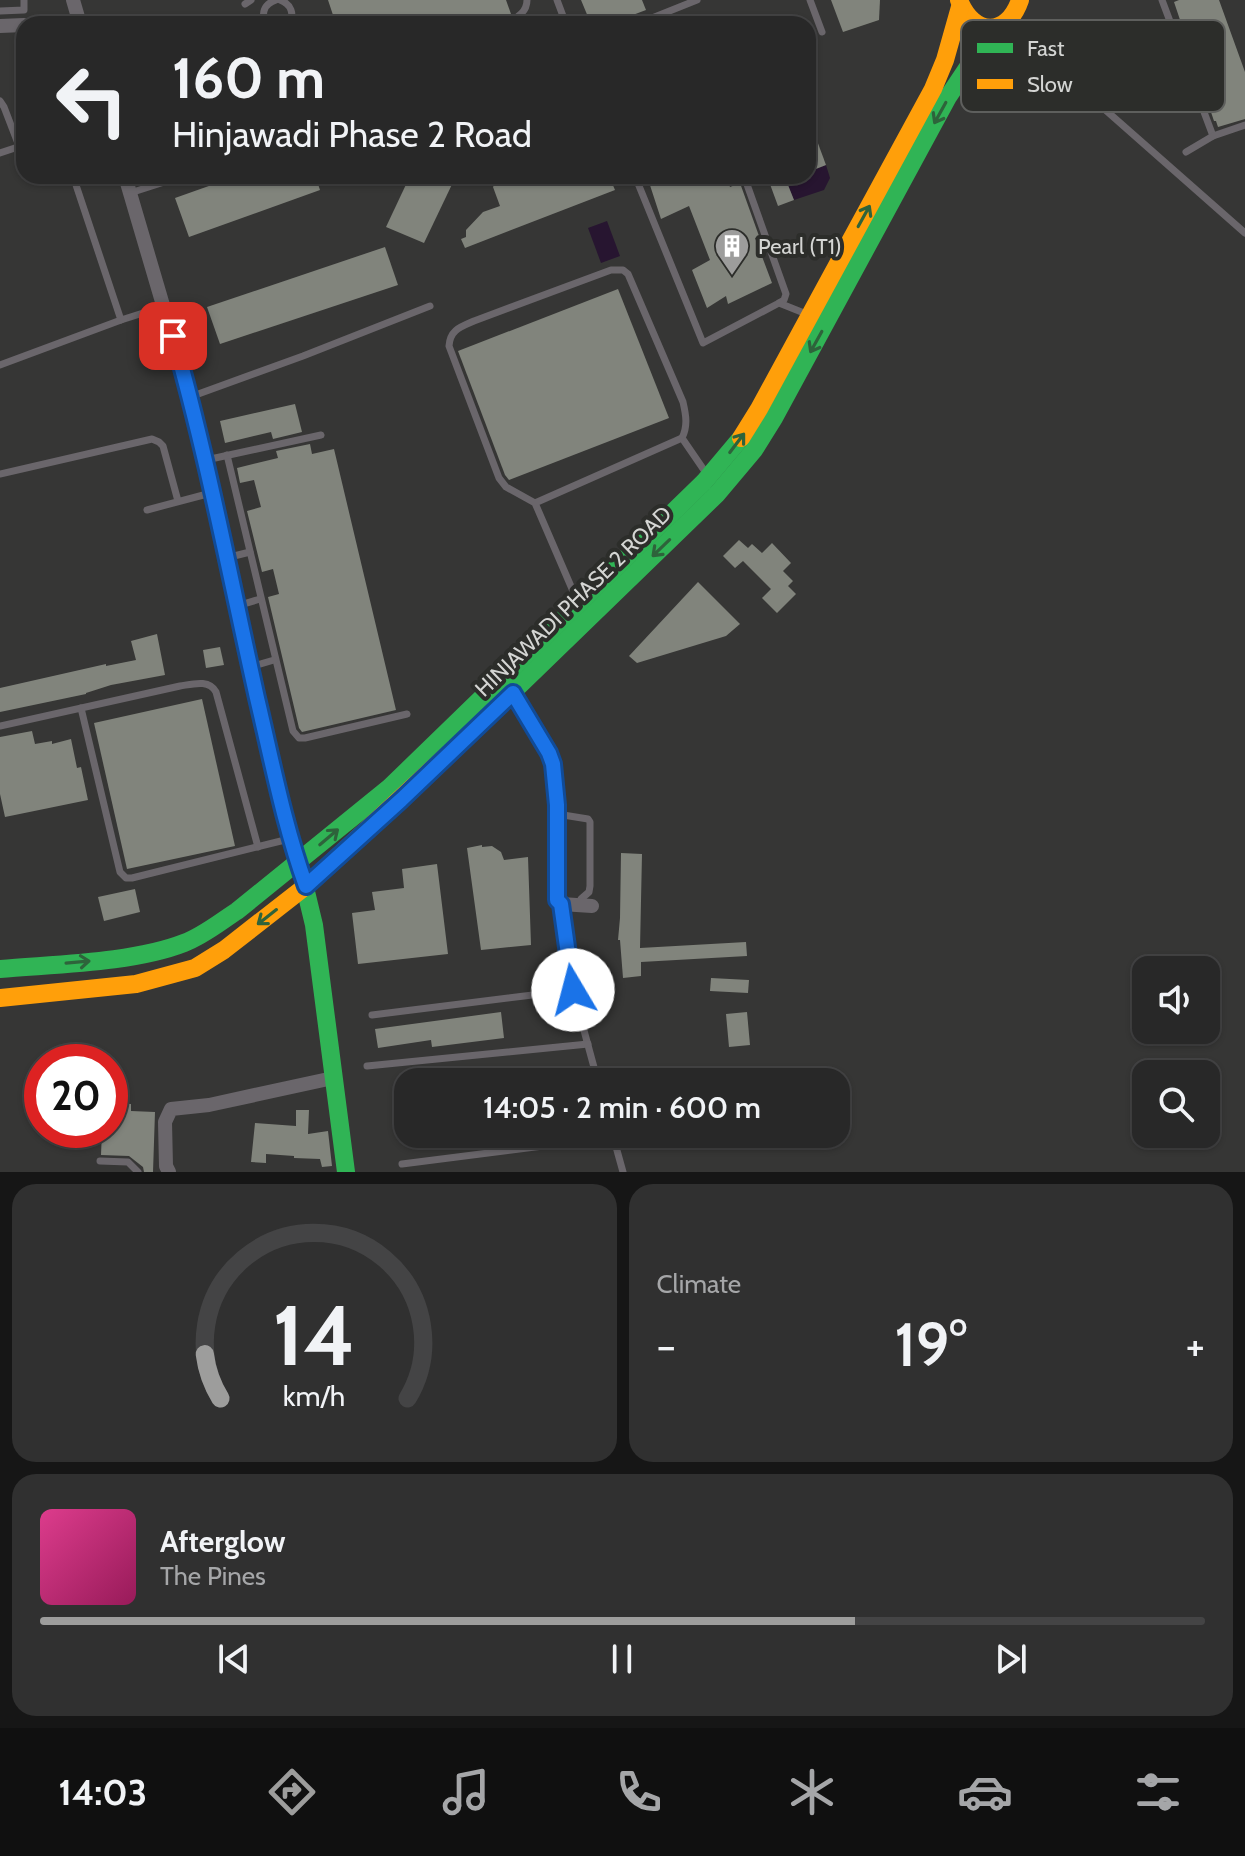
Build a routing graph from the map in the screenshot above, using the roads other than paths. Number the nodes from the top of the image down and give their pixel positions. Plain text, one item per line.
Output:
1 (24, 0) edge
2 (280, 0) edge
3 (697, 0) edge
4 (810, 0) edge
5 (1162, 0) edge
6 (1023, 1) edge
7 (263, 3) edge
8 (960, 4) edge
9 (0, 11) edge
10 (292, 16) edge
11 (657, 16) edge
12 (1010, 20) edge
13 (1170, 20) edge
14 (822, 32) dead end
15 (961, 78) edge
16 (0, 101) edge
17 (1104, 112) edge
18 (1204, 112) edge
19 (1245, 125) edge
20 (16, 132) edge
21 (1213, 136) junction
22 (1186, 152) dead end
23 (76, 184) edge
24 (127, 184) edge
25 (158, 184) edge
26 (638, 184) edge
27 (747, 184) edge
28 (130, 193) junction
29 (1245, 233) edge
30 (779, 303) junction
31 (165, 306) junction
32 (430, 306) dead end
33 (810, 316) junction
34 (121, 320) junction
35 (0, 365) edge
36 (190, 397) junction
37 (321, 435) dead end
38 (682, 438) junction
39 (227, 455) junction
40 (206, 460) junction
41 (0, 474) edge
42 (717, 476) junction
43 (213, 492) junction
44 (178, 501) junction
45 (535, 503) junction
46 (147, 510) dead end
47 (250, 552) junction
48 (226, 558) junction
49 (260, 599) junction
50 (579, 603) junction
51 (237, 606) junction
52 (274, 660) junction
53 (250, 667) junction
54 (513, 693) junction
55 (81, 708) junction
56 (407, 714) dead end
57 (0, 726) edge
58 (557, 814) junction
59 (289, 839) junction
60 (258, 847) junction
61 (298, 863) junction
62 (306, 886) junction
63 (561, 904) junction
64 (586, 905) joint
65 (0, 969) edge
66 (573, 990) junction
67 (0, 998) edge
68 (372, 1015) dead end
69 (588, 1044) junction
70 (367, 1066) dead end
71 (594, 1068) edge
72 (333, 1078) junction
73 (523, 1148) edge
74 (616, 1148) edge
75 (100, 1161) dead end
76 (402, 1164) dead end
77 (138, 1172) edge
78 (169, 1172) edge
79 (346, 1172) edge
80 (623, 1172) edge

1 - 9 lane
2 - 7 lane
2 - 10 lane
3 - 11 lane
4 - 14 lane
5 - 13 lane
6 - 12 main road, HINJAWADI PHASE 2 ROAD
33 -> 8 main road, HINJAWADI PHASE 2 ROAD
15 -> 42 main road, HINJAWADI PHASE 2 ROAD
16 - 20 lane
17 - 29 lane
18 - 21 lane
19 - 21 lane
21 - 22 lane
23 - 34 lane
24 - 28 street
25 - 28 lane
26 - 30 lane
27 - 30 lane
28 - 31 street
30 - 33 lane
31 - 34 lane
31 - 36 street
32 - 36 lane
42 -> 33 main road, HINJAWADI PHASE 2 ROAD
34 - 35 lane
36 - 40 street
37 - 39 lane
38 - 42 lane
38 - 45 lane
38 - 45 lane
39 - 40 lane
39 - 47 lane
40 - 43 street
41 - 44 lane
42 - 50 main road, HINJAWADI PHASE 2 ROAD
42 -> 54 main road, HINJAWADI PHASE 2 ROAD
43 - 44 lane
43 - 48 street
44 - 46 lane
45 - 50 lane
47 - 48 lane
47 - 49 lane
48 - 51 street
49 - 51 lane
49 - 52 lane
61 -> 50 main road, HINJAWADI PHASE 2 ROAD
51 - 53 street
52 - 53 lane
52 - 56 lane
53 - 59 street
54 - 58 street
54 - 62 main road, HINJAWADI PHASE 2 ROAD
55 - 57 lane
55 - 60 lane
55 - 60 lane
58 - 63 street
58 - 64 lane
59 - 60 lane
59 - 61 street
61 - 62 main road
65 -> 61 main road, HINJAWADI PHASE 2 ROAD
62 -> 67 main road, HINJAWADI PHASE 2 ROAD
62 - 72 main road
63 - 64 street
63 - 66 lane
66 - 68 lane
66 - 69 lane
69 - 70 lane
69 - 71 lane
72 - 78 street
72 - 79 main road
73 - 76 lane
74 - 80 lane
75 - 77 lane

